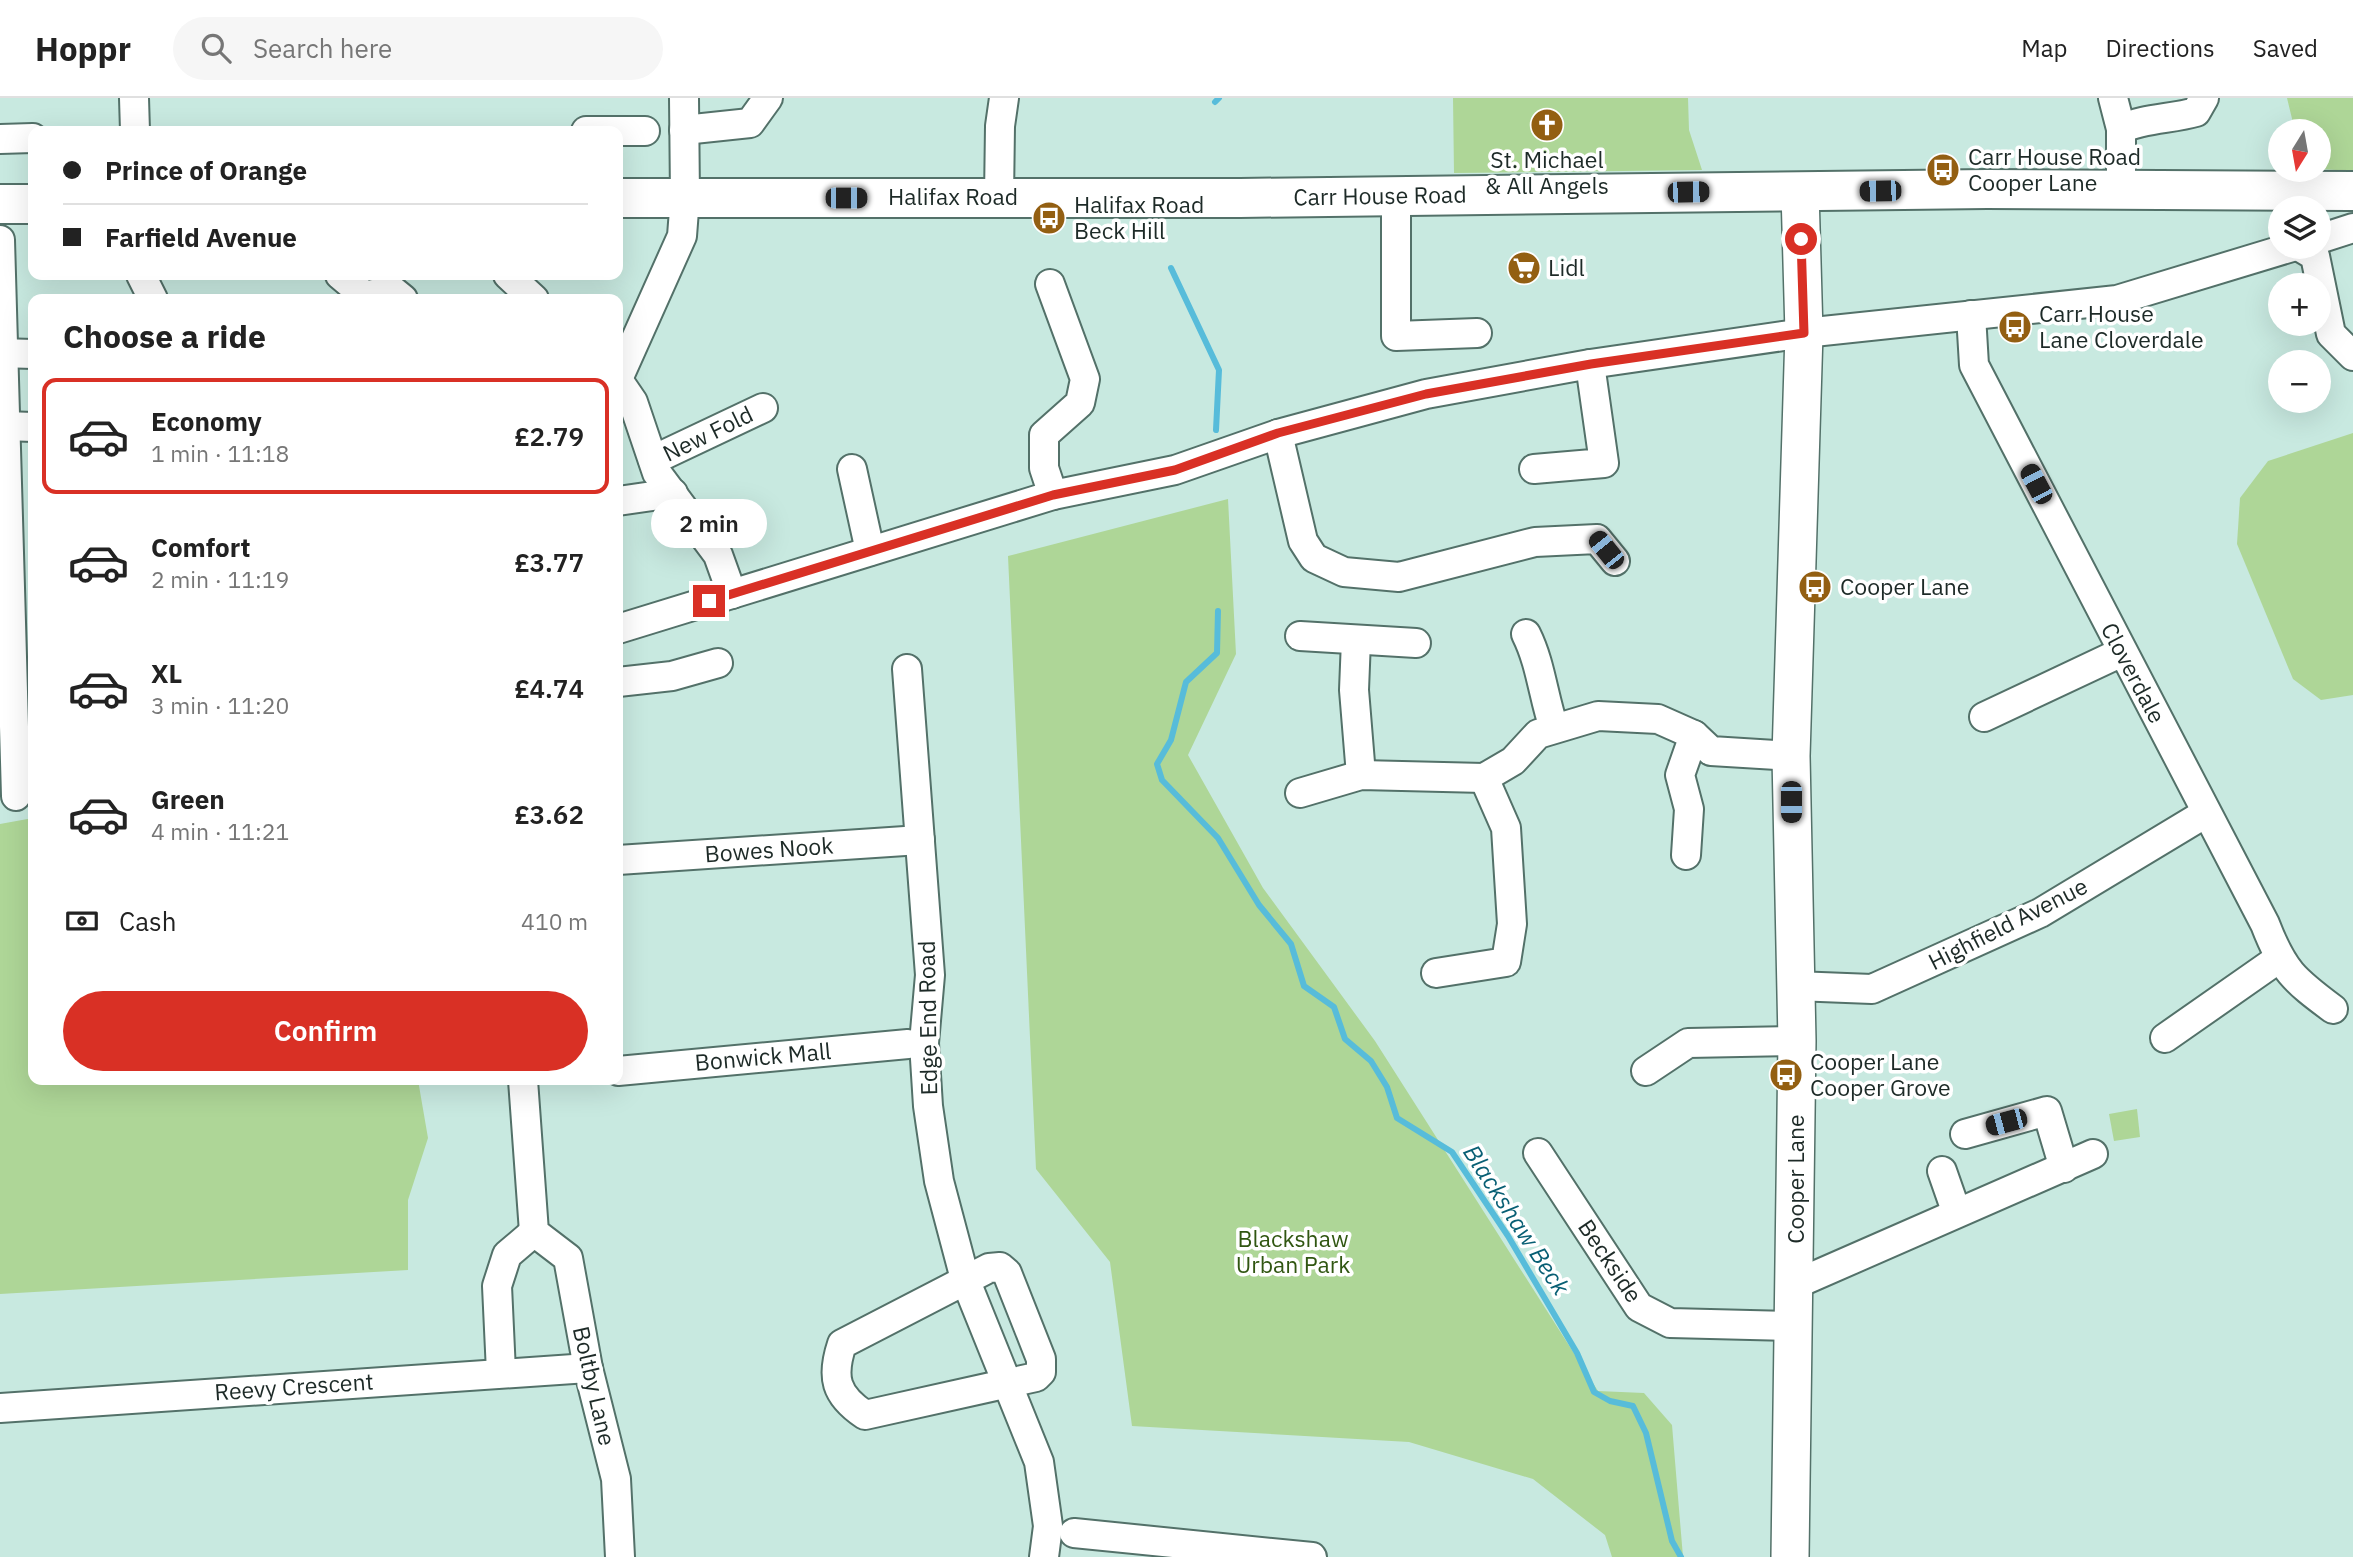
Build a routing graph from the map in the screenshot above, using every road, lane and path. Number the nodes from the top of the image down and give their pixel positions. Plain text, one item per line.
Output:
1 (134, 98) edge
2 (684, 98) edge
3 (768, 98) edge
4 (1004, 98) edge
5 (2113, 98) edge
6 (2204, 98) edge
7 (135, 126) edge
8 (2121, 129) junction
9 (684, 130) junction
10 (623, 131) edge
11 (645, 131) dead end
12 (28, 138) edge
13 (0, 139) edge
14 (2121, 191) junction
15 (2353, 191) edge
16 (1800, 192) junction
17 (1396, 196) junction
18 (685, 197) junction
19 (999, 197) junction
20 (623, 198) edge
21 (1204, 198) joint
22 (0, 204) edge
23 (28, 204) edge
24 (2353, 228) edge
25 (2331, 235) edge
26 (0, 240) edge
27 (2268, 254) edge
28 (2316, 259) edge
29 (345, 280) edge
30 (513, 280) edge
31 (1050, 284) dead end
32 (360, 294) edge
33 (376, 294) edge
34 (398, 294) edge
35 (529, 294) edge
36 (1971, 315) junction
37 (1477, 333) dead end
38 (1804, 333) junction
39 (2, 353) edge
40 (28, 354) edge
41 (2353, 356) edge
42 (1591, 364) junction
43 (623, 368) edge
44 (623, 386) edge
45 (763, 408) dead end
46 (5, 426) junction
47 (28, 426) edge
48 (1278, 433) junction
49 (653, 460) junction
50 (852, 469) dead end
51 (1534, 469) dead end
52 (673, 493) junction
53 (1053, 495) junction
54 (623, 500) edge
55 (4, 506) edge
56 (870, 551) junction
57 (1615, 561) dead end
58 (732, 594) junction
59 (623, 627) edge
60 (1526, 634) dead end
61 (1300, 636) dead end
62 (1356, 640) junction
63 (1416, 643) dead end
64 (2122, 652) junction
65 (718, 663) dead end
66 (906, 669) dead end
67 (623, 681) edge
68 (23, 704) edge
69 (1984, 717) dead end
70 (1554, 727) junction
71 (1694, 736) junction
72 (1791, 756) junction
73 (1361, 775) junction
74 (1484, 778) junction
75 (1300, 793) dead end
76 (16, 795) edge
77 (2206, 813) junction
78 (920, 840) junction
79 (1686, 855) dead end
80 (623, 860) edge
81 (2278, 958) junction
82 (1436, 973) dead end
83 (1795, 986) junction
84 (2333, 1009) dead end
85 (2165, 1038) dead end
86 (1797, 1041) junction
87 (908, 1044) dead end
88 (623, 1070) edge
89 (1646, 1071) dead end
90 (523, 1085) edge
91 (1965, 1134) dead end
92 (1538, 1153) dead end
93 (2093, 1154) dead end
94 (2064, 1168) junction
95 (1942, 1171) dead end
96 (1956, 1211) junction
97 (534, 1232) junction
98 (965, 1279) junction
99 (1796, 1284) junction
100 (1794, 1326) junction
101 (588, 1368) junction
102 (501, 1372) junction
103 (1006, 1384) junction
104 (0, 1408) edge
105 (1074, 1533) dead end
106 (620, 1557) edge
107 (1044, 1557) edge
108 (1312, 1557) edge
109 (1790, 1557) edge

1 - 7 street
2 - 9 street
3 - 9 street
4 - 19 street
5 - 8 street
6 - 8 street
8 - 14 street
9 - 18 street
10 - 11 street
12 - 13 street
14 - 15 highway, Carr House Road
14 - 16 highway, Carr House Road
16 - 17 highway, Carr House Road
16 - 38 main road, Cooper Lane
17 - 21 highway, Carr House Road
17 - 37 street
18 - 19 highway, Halifax Road
18 - 20 highway, Halifax Road
18 - 43 street
19 - 21 highway, Halifax Road
22 - 23 highway
24 - 25 street
26 - 39 street
27 - 36 street
28 - 41 street
29 - 32 street
30 - 35 street
31 - 53 street
33 - 34 street
36 - 38 street
36 - 64 street, Cloverdale
38 - 42 street
38 - 72 main road, Cooper Lane
39 - 40 street
39 - 46 street
42 - 48 street
42 - 51 street
44 - 49 street
45 - 49 street, New Fold
46 - 47 street
46 - 55 street
48 - 53 street
48 - 57 street
49 - 52 street
50 - 56 street
52 - 54 street
52 - 58 street
53 - 56 street
55 - 68 street
56 - 58 street
58 - 59 street
60 - 70 street
61 - 62 street
62 - 63 street
62 - 73 street
64 - 69 street
64 - 77 street, Cloverdale
65 - 67 street
66 - 78 street, Edge End Road
68 - 76 street
70 - 71 street
70 - 74 street
71 - 72 street
71 - 79 street
72 - 83 main road, Cooper Lane
73 - 74 street
73 - 75 street
74 - 82 street
77 - 81 street, Cloverdale
77 - 83 street, Highfield Avenue
78 - 80 street, Bowes Nook
78 - 98 street, Edge End Road
81 - 84 street, Cloverdale
81 - 85 street
83 - 86 main road, Cooper Lane
86 - 89 street
86 - 99 main road, Cooper Lane
87 - 88 street, Bonwick Mall
90 - 97 street
91 - 94 street
92 - 100 street, Beckside
93 - 94 street, Cooper Lane
94 - 96 street, Cooper Lane
95 - 96 street
96 - 99 street, Cooper Lane
97 - 101 street, Boltby Lane
97 - 102 street
98 - 103 street, Edge End Road
98 - 103 street
98 - 103 street
99 - 100 main road, Cooper Lane
100 - 109 main road, Cooper Lane
101 - 102 street, Reevy Crescent
101 - 106 street, Boltby Lane
102 - 104 street, Reevy Crescent
103 - 107 street, Edge End Road
105 - 108 street

